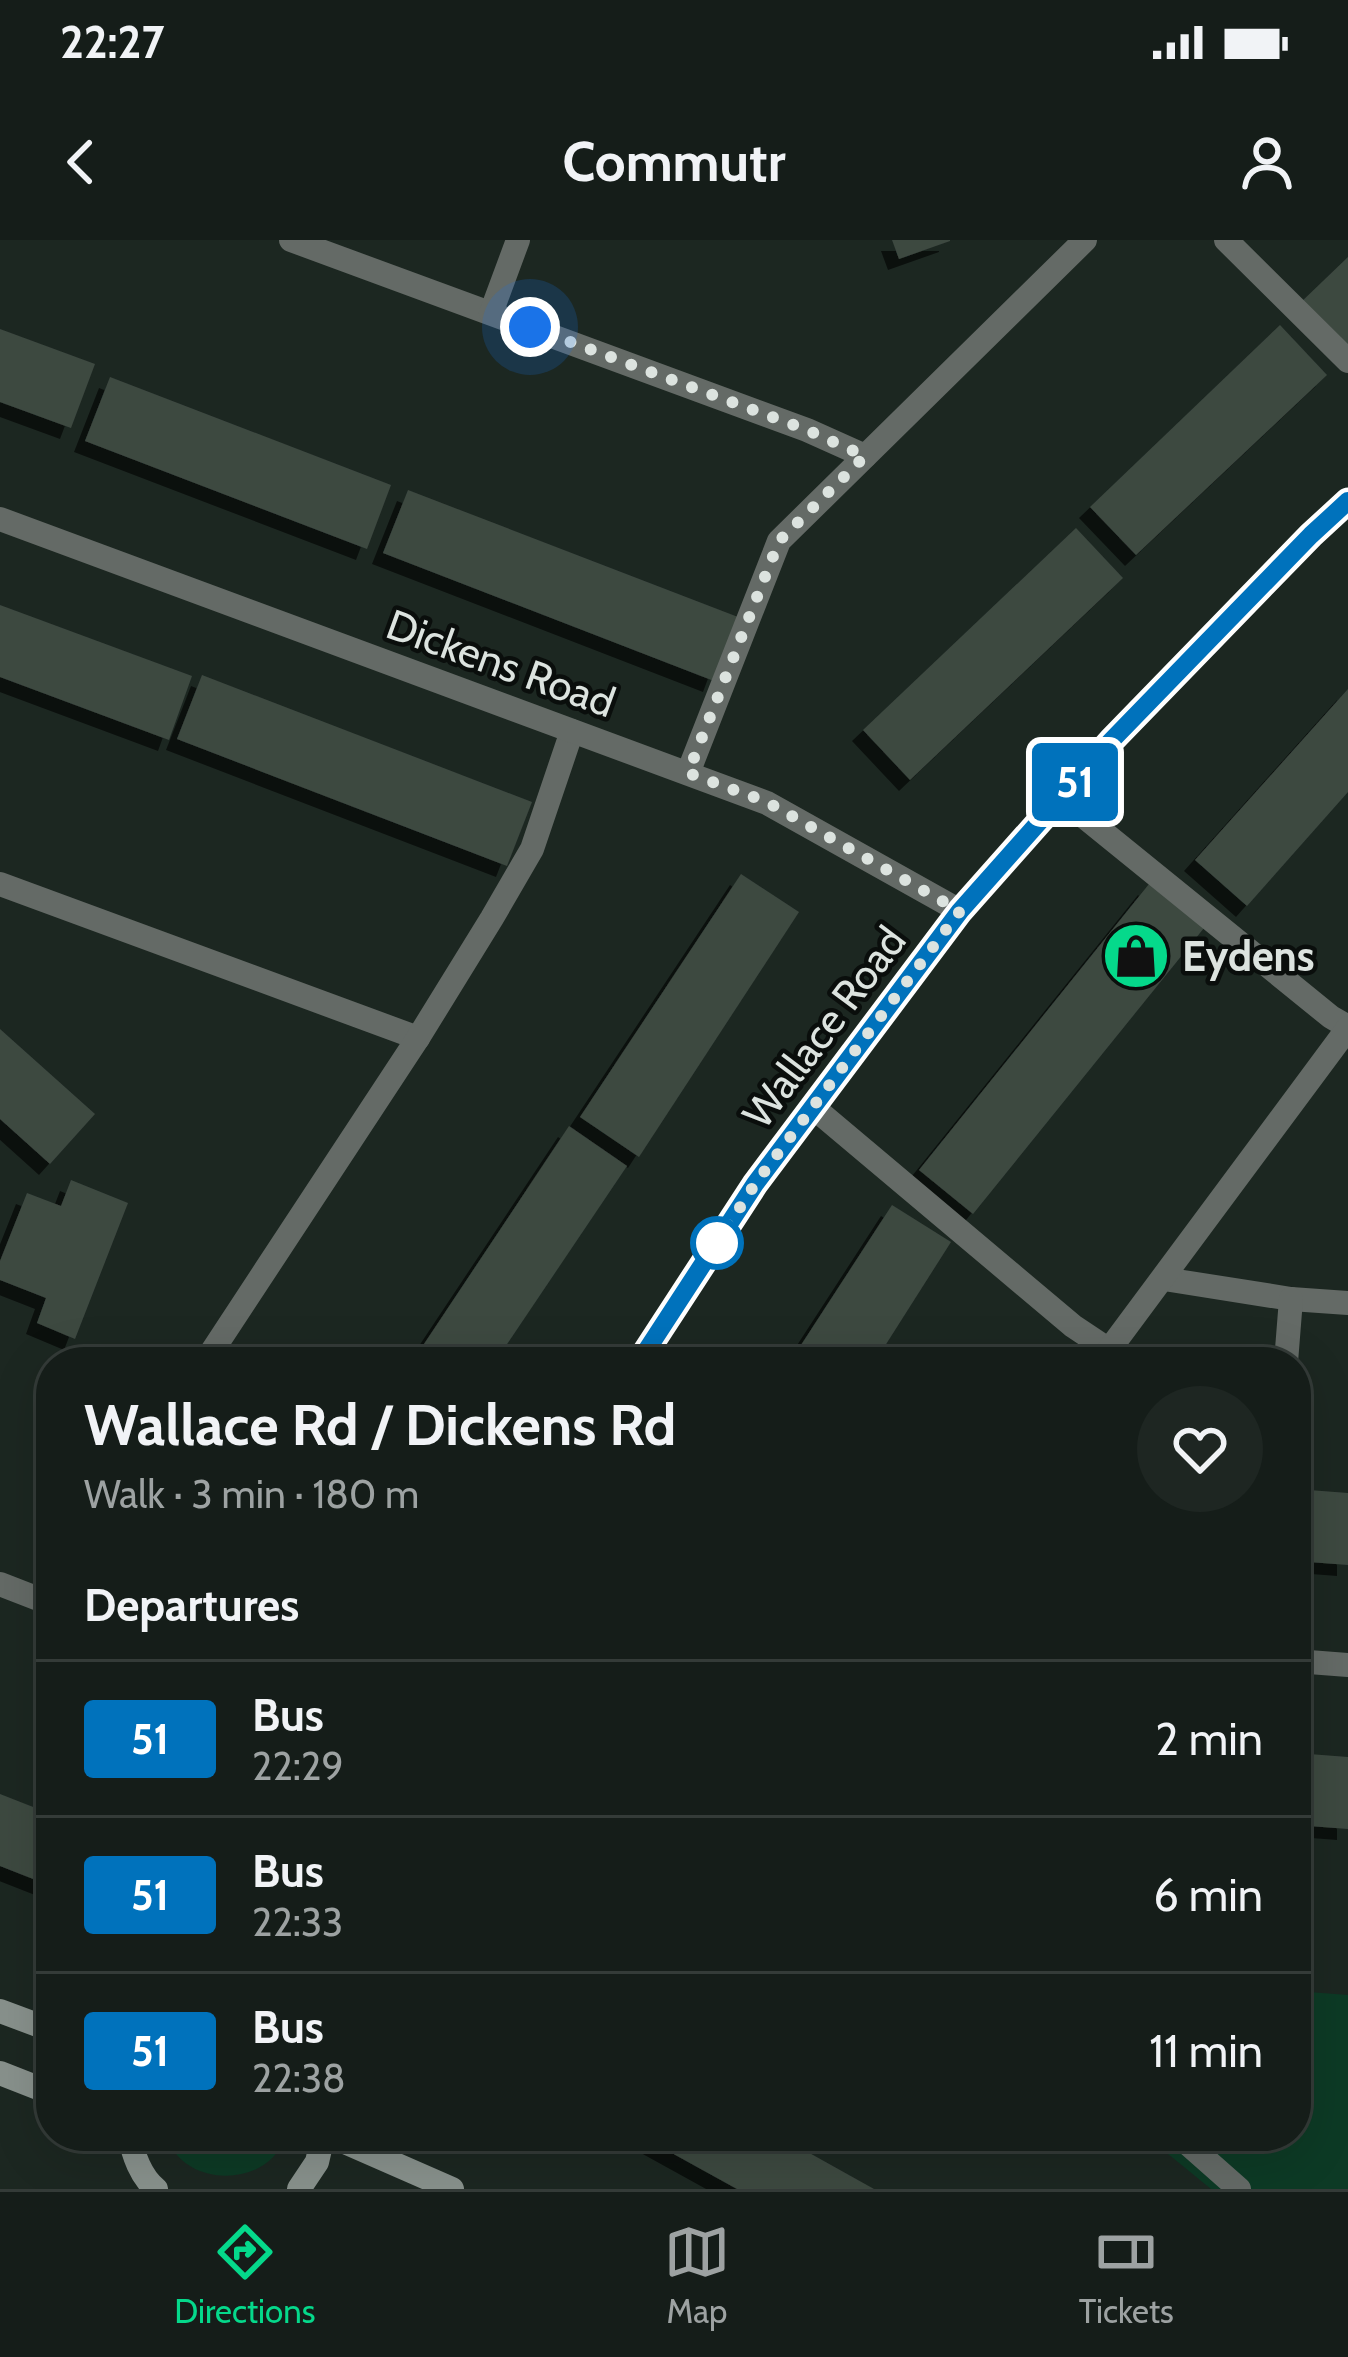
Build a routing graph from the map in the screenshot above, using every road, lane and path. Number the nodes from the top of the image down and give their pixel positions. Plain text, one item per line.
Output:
1 (291, 240) edge
2 (518, 240) edge
3 (1085, 240) edge
4 (1226, 240) edge
5 (490, 313) junction
6 (1348, 361) edge
7 (865, 456) junction
8 (1348, 501) edge
9 (0, 518) edge
10 (572, 731) junction
11 (688, 773) junction
12 (1061, 798) junction
13 (3, 893) edge
14 (960, 911) junction
15 (1348, 1028) edge
16 (418, 1038) junction
17 (814, 1108) junction
18 (1164, 1279) junction
19 (1291, 1299) junction
20 (1348, 1303) edge
21 (215, 1347) edge
22 (649, 1347) edge
23 (1096, 1347) edge
24 (1113, 1347) edge
25 (1287, 1347) edge
26 (0, 1584) edge
27 (36, 1594) edge
28 (1311, 1662) edge
29 (1348, 1665) edge
30 (0, 2011) edge
31 (36, 2024) edge
32 (0, 2073) edge
33 (36, 2086) edge
34 (132, 2151) edge
35 (321, 2151) edge
36 (362, 2151) edge
37 (1196, 2151) edge
38 (156, 2189) edge
39 (299, 2189) edge
40 (452, 2189) edge
41 (1239, 2189) edge

1 - 5 street
2 - 5 street
3 - 7 street
4 - 6 street
5 - 7 street
7 - 11 street
8 - 12 street, Wallace Road
9 - 10 street, Dickens Road
10 - 11 street, Dickens Road
10 - 16 street
11 - 14 street, Dickens Road
12 - 14 street, Wallace Road
12 - 15 street
13 - 16 street
14 - 17 street, Wallace Road
15 - 18 street
16 - 21 street
17 - 22 street, Wallace Road
17 - 23 street
18 - 19 street
18 - 24 street
19 - 20 street
19 - 25 street
26 - 27 street
28 - 29 street
30 - 31 main road
32 - 33 main road
34 - 38 main road
35 - 39 main road
36 - 40 main road
37 - 41 street

